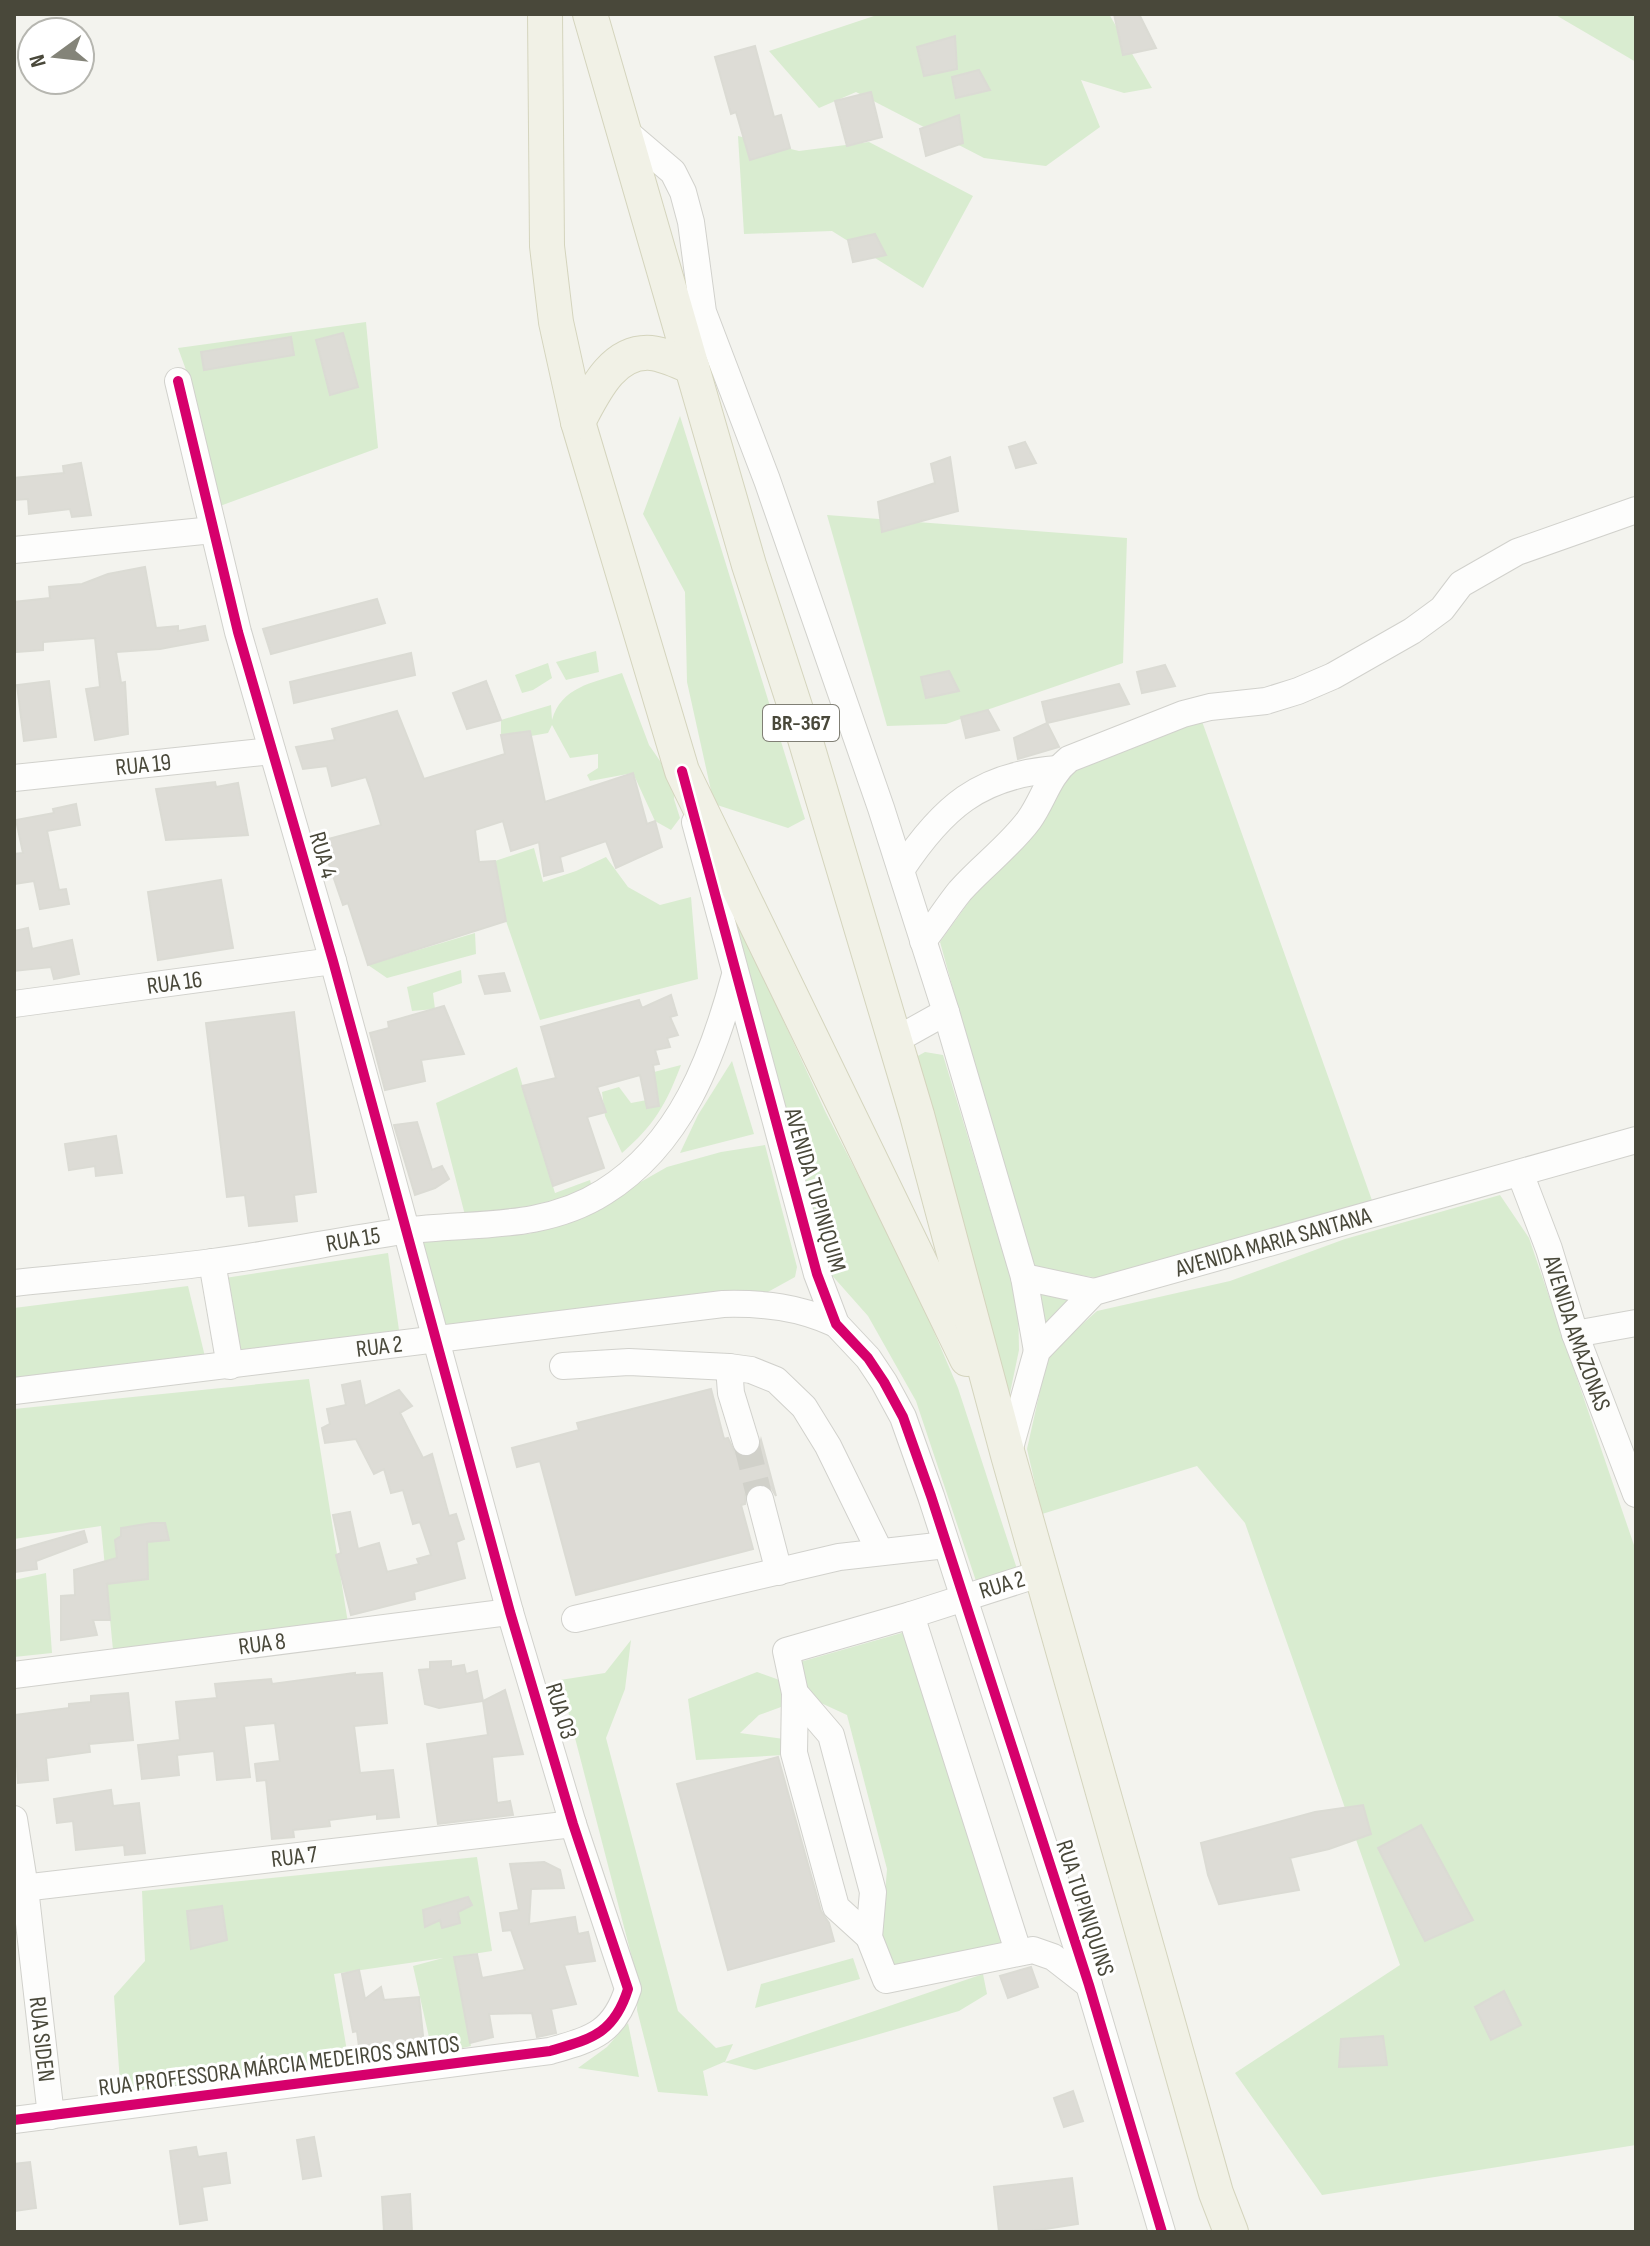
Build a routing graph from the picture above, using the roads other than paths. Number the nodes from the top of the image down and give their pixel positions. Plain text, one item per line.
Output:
1 (545, 14) edge
2 (590, 14) edge
3 (626, 132) junction
4 (692, 367) junction
5 (178, 381) dead end
6 (578, 422) junction
7 (1636, 510) edge
8 (213, 530) junction
9 (14, 550) edge
10 (272, 751) junction
11 (1057, 769) junction
12 (682, 771) junction
13 (14, 778) edge
14 (901, 870) junction
15 (923, 941) junction
16 (333, 961) junction
17 (735, 974) junction
18 (14, 1004) edge
19 (946, 1012) junction
20 (894, 1041) junction
21 (1636, 1140) edge
22 (1520, 1173) junction
23 (407, 1231) junction
24 (212, 1262) junction
25 (1024, 1277) junction
26 (14, 1283) edge
27 (1094, 1292) junction
28 (1636, 1323) edge
29 (836, 1324) junction
30 (1575, 1334) junction
31 (435, 1339) junction
32 (1037, 1351) junction
33 (230, 1366) junction
34 (563, 1366) dead end
35 (729, 1367) junction
36 (14, 1391) edge
37 (746, 1442) tunnel mouth
38 (1006, 1445) junction
39 (1631, 1465) edge
40 (1636, 1494) edge
41 (760, 1499) tunnel mouth
42 (946, 1545) junction
43 (880, 1552) junction
44 (779, 1572) junction
45 (1042, 1573) junction
46 (963, 1597) junction
47 (510, 1612) junction
48 (911, 1615) junction
49 (575, 1619) dead end
50 (14, 1675) edge
51 (795, 1693) junction
52 (14, 1819) edge
53 (573, 1824) junction
54 (19, 1889) edge
55 (869, 1937) junction
56 (1018, 1951) junction
57 (1089, 1985) junction
58 (550, 2051) joint
59 (51, 2116) junction
60 (14, 2120) edge
61 (1216, 2193) junction
62 (1162, 2232) edge
63 (1217, 2232) edge
64 (1231, 2232) edge

1 - 6 main road, BR-367
2 - 3 main road, BR-367
3 - 4 main road, BR-367
3 - 14 street
4 - 6 main road
4 - 20 main road, BR-367
5 - 8 street, RUA 4
6 - 12 main road, BR-367
7 - 11 street
8 - 9 street
8 - 10 street, RUA 4
10 - 13 street, RUA 19
10 - 16 street, RUA 4
11 - 14 street
11 - 15 street
12 - 17 street, AVENIDA TUPINIQUIM
12 - 38 main road, BR-367
14 - 15 street
15 - 19 street
16 - 18 street, RUA 16
16 - 23 street, RUA 4
17 - 23 street, RUA 15
17 - 29 street, AVENIDA TUPINIQUIM
19 - 20 street
19 - 25 street
20 - 38 main road, BR-367
21 - 22 street, AVENIDA MARIA SANTANA
22 - 27 street, AVENIDA MARIA SANTANA
22 - 30 street, AVENIDA AMAZONAS
23 - 24 street, RUA 15
23 - 31 street, RUA 4
24 - 26 street, RUA 15
24 - 33 street
25 - 27 street
25 - 32 street
27 - 32 street
28 - 30 street
29 - 31 street, RUA 2
29 - 42 street, AVENIDA TUPINIQUIM
30 - 39 street, AVENIDA AMAZONAS
31 - 33 street, RUA 2
31 - 47 street, RUA 03
32 - 38 street
33 - 36 street, RUA 2
34 - 35 street
35 - 37 street
35 - 43 street
38 - 45 main road, BR-367
39 - 40 street, AVENIDA AMAZONAS
41 - 44 street
42 - 43 street
42 - 46 street, AVENIDA TUPINIQUIM
43 - 44 street
44 - 49 street
45 - 46 street, RUA 2
45 - 61 main road, BR-367
46 - 48 street, RUA 2
46 - 57 street, RUA TUPINIQUINS
47 - 50 street, RUA 8
47 - 53 street, RUA 03
48 - 51 street, RUA 2
48 - 56 street
51 - 55 street
51 - 55 street
52 - 54 street, RUA SIDEN
53 - 54 street, RUA 7
53 - 58 street, RUA 03
54 - 59 street, RUA SIDEN
55 - 56 street
56 - 57 street
57 - 62 street, RUA TUPINIQUINS
58 - 59 street, RUA PROFESSORA MÁRCIA MEDEIROS SANTOS
59 - 60 street, RUA PROFESSORA MÁRCIA MEDEIROS SANTOS
61 - 63 main road
61 - 64 main road, BR-367

